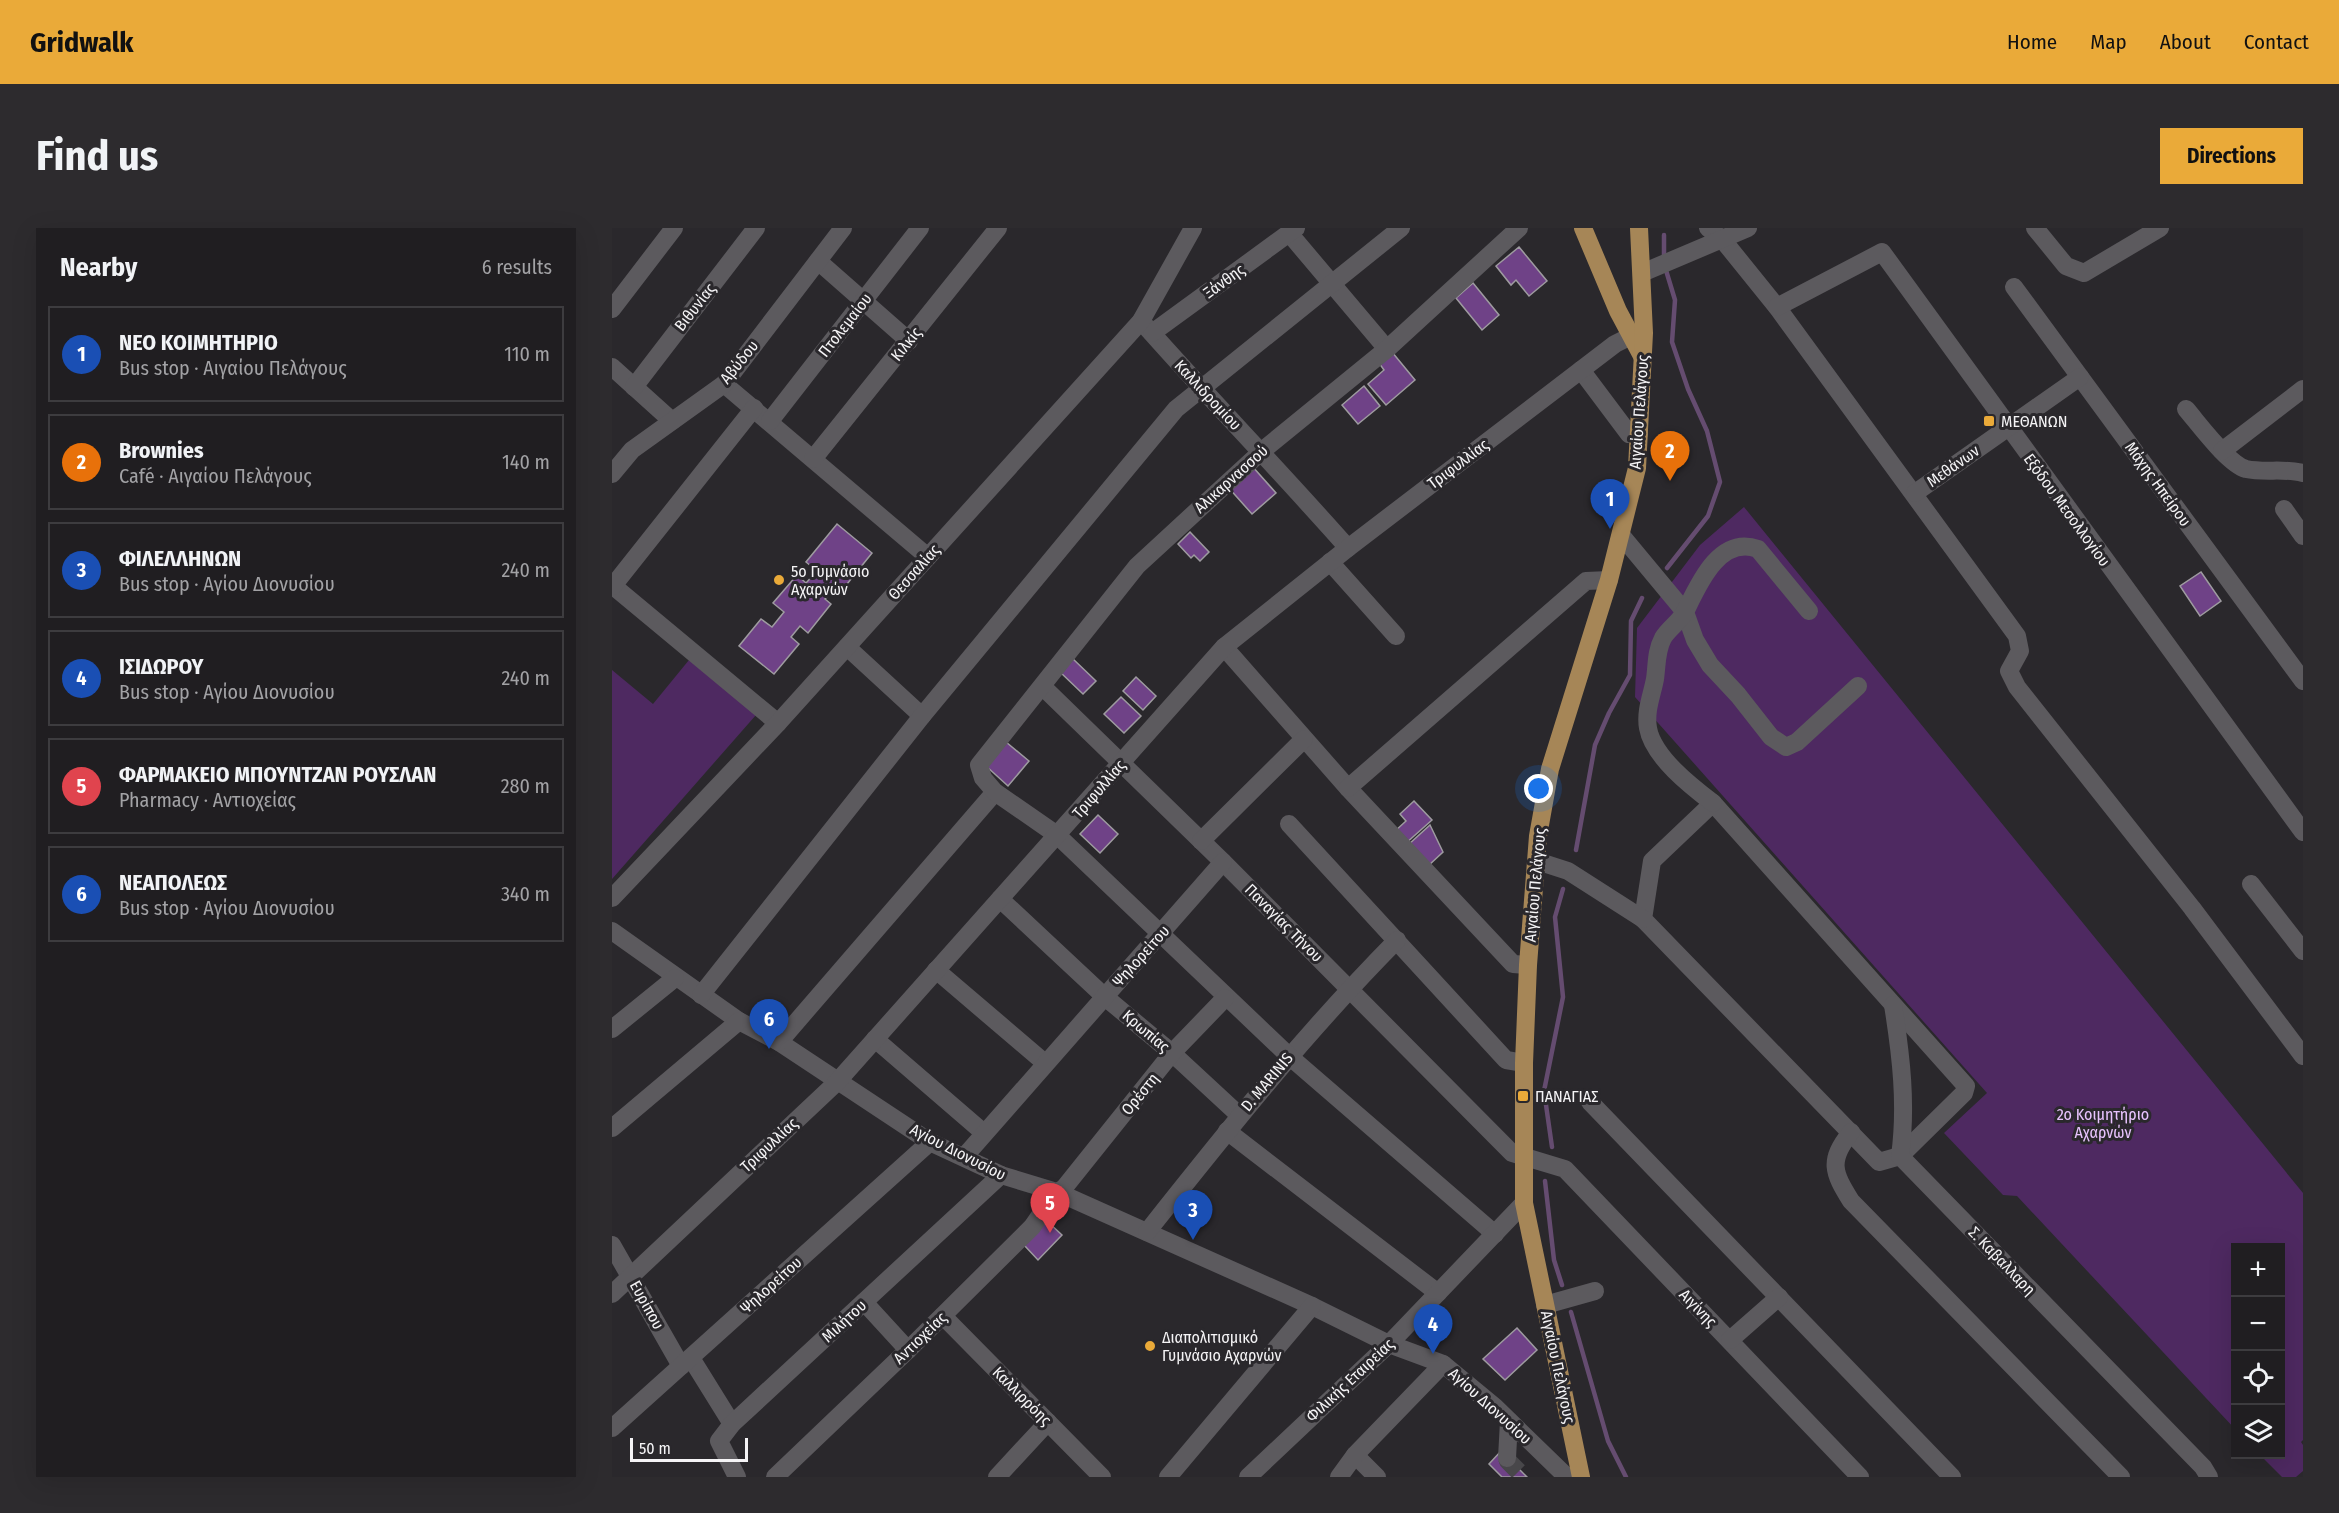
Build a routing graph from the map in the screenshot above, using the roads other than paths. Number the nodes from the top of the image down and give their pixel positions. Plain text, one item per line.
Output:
1 (674, 228) edge
2 (756, 228) edge
3 (843, 228) edge
4 (920, 228) edge
5 (998, 228) edge
6 (1193, 228) edge
7 (1401, 228) edge
8 (1519, 228) edge
9 (1583, 228) edge
10 (1639, 228) edge
11 (1748, 228) edge
12 (2035, 228) edge
13 (2160, 228) edge
14 (1292, 231) edge
15 (1715, 233) edge
16 (818, 261) junction
17 (1642, 273) junction
18 (1332, 285) junction
19 (2014, 287) dead end
20 (864, 301) junction
21 (1778, 307) junction
22 (612, 309) edge
23 (1147, 327) junction
24 (1631, 336) junction
25 (909, 341) junction
26 (1387, 349) junction
27 (1642, 356) junction
28 (612, 367) edge
29 (1581, 370) junction
30 (2080, 376) junction
31 (724, 384) junction
32 (634, 387) junction
33 (1200, 388) junction
34 (2303, 389) edge
35 (754, 408) junction
36 (2186, 409) dead end
37 (672, 421) junction
38 (770, 421) junction
39 (2007, 428) junction
40 (1639, 434) junction
41 (1262, 451) junction
42 (2222, 451) junction
43 (813, 459) junction
44 (2303, 473) edge
45 (612, 474) edge
46 (1915, 493) junction
47 (2284, 509) dead end
48 (1621, 535) junction
49 (2303, 536) edge
50 (1348, 548) junction
51 (928, 557) junction
52 (1330, 562) junction
53 (1609, 580) junction
54 (613, 586) edge
55 (1809, 611) dead end
56 (1685, 612) junction
57 (1396, 636) dead end
58 (847, 647) junction
59 (1224, 647) junction
60 (2303, 681) edge
61 (1858, 686) dead end
62 (1042, 687) junction
63 (922, 716) junction
64 (778, 723) junction
65 (1304, 739) junction
66 (1121, 763) junction
67 (1348, 788) junction
68 (995, 792) junction
69 (1713, 803) junction
70 (1289, 824) dead end
71 (2303, 832) edge
72 (1058, 835) junction
73 (1201, 841) junction
74 (1537, 861) junction
75 (1223, 862) junction
76 (2251, 884) dead end
77 (612, 898) edge
78 (1000, 899) junction
79 (1643, 919) junction
80 (612, 931) edge
81 (1161, 934) junction
82 (1398, 940) junction
83 (2303, 951) edge
84 (1528, 965) junction
85 (936, 970) junction
86 (675, 978) junction
87 (1348, 989) junction
88 (701, 995) junction
89 (1105, 997) junction
90 (1225, 998) junction
91 (1893, 1004) junction
92 (739, 1021) junction
93 (612, 1029) edge
94 (875, 1039) junction
95 (779, 1042) junction
96 (1172, 1053) junction
97 (1289, 1056) junction
98 (2303, 1056) edge
99 (1045, 1063) junction
100 (1524, 1063) junction
101 (837, 1082) junction
102 (1590, 1102) dead end
103 (1239, 1115) junction
104 (612, 1128) edge
105 (1227, 1131) junction
106 (1851, 1132) junction
107 (984, 1133) junction
108 (930, 1142) junction
109 (1900, 1156) junction
110 (964, 1157) junction
111 (1524, 1159) junction
112 (1001, 1175) junction
113 (1056, 1192) junction
114 (1524, 1203) junction
115 (1147, 1232) junction
116 (1495, 1234) junction
117 (612, 1245) edge
118 (631, 1276) junction
119 (1595, 1291) dead end
120 (1438, 1293) junction
121 (612, 1294) edge
122 (1779, 1297) junction
123 (864, 1302) junction
124 (1545, 1305) junction
125 (1312, 1306) junction
126 (943, 1316) junction
127 (1730, 1340) junction
128 (1389, 1344) junction
129 (908, 1350) junction
130 (686, 1362) junction
131 (1443, 1364) junction
132 (1509, 1420) junction
133 (1048, 1422) junction
134 (732, 1424) junction
135 (612, 1428) edge
136 (1355, 1455) junction
137 (1508, 1458) tunnel mouth
138 (735, 1476) edge
139 (775, 1477) edge
140 (997, 1477) edge
141 (1102, 1477) edge
142 (1168, 1477) edge
143 (1248, 1477) edge
144 (1339, 1477) edge
145 (1377, 1477) edge
146 (1566, 1477) edge
147 (1581, 1477) edge
148 (1860, 1477) edge
149 (1952, 1477) edge
150 (2121, 1477) edge
151 (2209, 1477) edge

1 - 22 street
2 - 32 street, Βιθυνίας
3 - 16 street, Αβύδου
4 - 20 street, Πτολεμαίου
5 - 25 street, Κιλκίς
6 - 23 street, Θεσσαλίας
7 - 18 street
8 - 26 street, Αλικαρνασσού
9 - 24 main road
10 - 17 main road, Αιγαίου Πελάγους
11 - 15 street
12 - 13 street
14 - 18 street
14 - 23 street, Ξάνθης
15 - 17 street
15 - 21 street
16 - 20 street
16 - 31 street, Αβύδου
17 - 27 main road, Αιγαίου Πελάγους
18 - 26 street
18 - 33 street
19 - 30 street, Μάχης Ηπείρου
20 - 25 street
20 - 38 street, Πτολεμαίου
21 - 39 street, Εξόδου Μεσολλογίου
21 - 46 street
23 - 33 street, Καλλιδρομίου
23 - 51 street, Θεσσαλίας
24 - 27 main road
24 - 29 street, Τριφυλλίας
25 - 43 street, Κιλκίς
26 - 41 street, Αλικαρνασσού
27 - 40 main road, Αιγαίου Πελάγους
28 - 32 street
29 - 40 street
29 - 50 street, Τριφυλλίας
30 - 39 street, Μεθάνων
30 - 60 street, Μάχης Ηπείρου
31 - 35 street
31 - 37 street, Αβύδου
32 - 37 street
33 - 41 street, Καλλιδρομίου
33 - 63 street
34 - 42 street
35 - 38 street
35 - 54 street
36 - 42 street
37 - 45 street, Αβύδου
38 - 43 street
39 - 46 street, Μεθάνων
39 - 71 street, Εξόδου Μεσολλογίου
40 - 48 main road, Αιγαίου Πελάγους
41 - 50 street, Καλλιδρομίου
41 - 62 street, Αλικαρνασσού
42 - 44 street
43 - 51 street
46 - 98 street
47 - 49 street
48 - 53 main road, Αιγαίου Πελάγους
48 - 56 street
50 - 52 street, Τριφυλλίας
51 - 58 street, Θεσσαλίας
52 - 57 street
52 - 59 street, Τριφυλλίας
53 - 67 street
53 - 74 main road, Αιγαίου Πελάγους
54 - 64 street
55 - 56 street
56 - 61 street
56 - 69 street
58 - 63 street
58 - 64 street, Θεσσαλίας
59 - 65 street
59 - 66 street, Τριφυλλίας
62 - 66 street, Παναγίας Τήνου
62 - 68 street, Αλικαρνασσού
63 - 88 street
64 - 77 street, Θεσσαλίας
65 - 67 street
65 - 73 street
66 - 72 street, Τριφυλλίας
66 - 73 street, Παναγίας Τήνου
67 - 84 street
68 - 72 street
68 - 95 street
69 - 79 street
69 - 91 street
70 - 82 street
72 - 78 street, Τριφυλλίας
72 - 81 street
73 - 75 street, Παναγίας Τήνου
74 - 79 street
74 - 84 main road, Αιγαίου Πελάγους
75 - 81 street, Ψηλορείτου
75 - 87 street, Παναγίας Τήνου
76 - 83 street
78 - 85 street, Τριφυλλίας
78 - 89 street, Κρωπίας
79 - 106 street
80 - 86 street, Αγίου Διονυσίου
81 - 89 street, Ψηλορείτου
81 - 90 street
82 - 87 street, D. MARINIS
82 - 100 street
84 - 100 main road, Αιγαίου Πελάγους
85 - 94 street, Τριφυλλίας
85 - 99 street
86 - 88 street, Αγίου Διονυσίου
86 - 93 street
87 - 97 street, D. MARINIS
87 - 111 street, Παναγίας Τήνου
88 - 92 street, Αγίου Διονυσίου
89 - 96 street, Κρωπίας
89 - 99 street, Ψηλορείτου
90 - 96 street, Ορέστη
90 - 97 street
91 - 109 street
91 - 109 street
92 - 95 street, Αγίου Διονυσίου
92 - 104 street
94 - 101 street, Τριφυλλίας
94 - 107 street
95 - 101 street, Αγίου Διονυσίου
96 - 103 street, Κρωπίας
96 - 113 street, Ορέστη
97 - 103 street, D. MARINIS
97 - 116 street
99 - 107 street, Ψηλορείτου
100 - 111 main road, Αιγαίου Πελάγους
101 - 108 street, Αγίου Διονυσίου
101 - 118 street, Τριφυλλίας
102 - 122 street
103 - 105 street, D. MARINIS
105 - 115 street, D. MARINIS
105 - 120 street
106 - 109 street
106 - 150 street
107 - 110 street, Ψηλορείτου
108 - 110 street, Αγίου Διονυσίου
108 - 130 street, Ψηλορείτου
109 - 151 street, Σ. Καβαλλαρη
110 - 112 street, Αγίου Διονυσίου
111 - 114 main road, Αιγαίου Πελάγους
111 - 127 street, Αιγίνης
112 - 113 street, Αγίου Διονυσίου
112 - 123 street, Μιλήτου
113 - 115 street, Αγίου Διονυσίου
113 - 126 street, Αντιοχείας
114 - 116 street, Φιλικής Εταιρείας
114 - 124 main road, Αιγαίου Πελάγους
115 - 125 street, Αγίου Διονυσίου
116 - 120 street, Φιλικής Εταιρείας
117 - 118 street, Ευρίπου
118 - 121 street, Τριφυλλίας
118 - 130 street, Ευρίπου
119 - 124 street
120 - 128 street, Φιλικής Εταιρείας
122 - 127 street
122 - 149 street
123 - 129 street
123 - 134 street, Μιλήτου
124 - 147 main road, Αιγαίου Πελάγους
125 - 128 street, Αγίου Διονυσίου
125 - 142 street
126 - 129 street, Αντιοχείας
126 - 133 street, Καλλιρρόης
127 - 148 street, Αιγίνης
128 - 131 street, Αγίου Διονυσίου
128 - 143 street, Φιλικής Εταιρείας
129 - 139 street, Αντιοχείας
130 - 134 street, Ευρίπου
130 - 135 street, Ψηλορείτου
131 - 132 street, Αγίου Διονυσίου
131 - 136 street
132 - 137 street
132 - 146 street, Αγίου Διονυσίου
133 - 140 street
133 - 141 street, Καλλιρρόης
134 - 138 street, Μιλήτου
136 - 144 street
136 - 145 street

